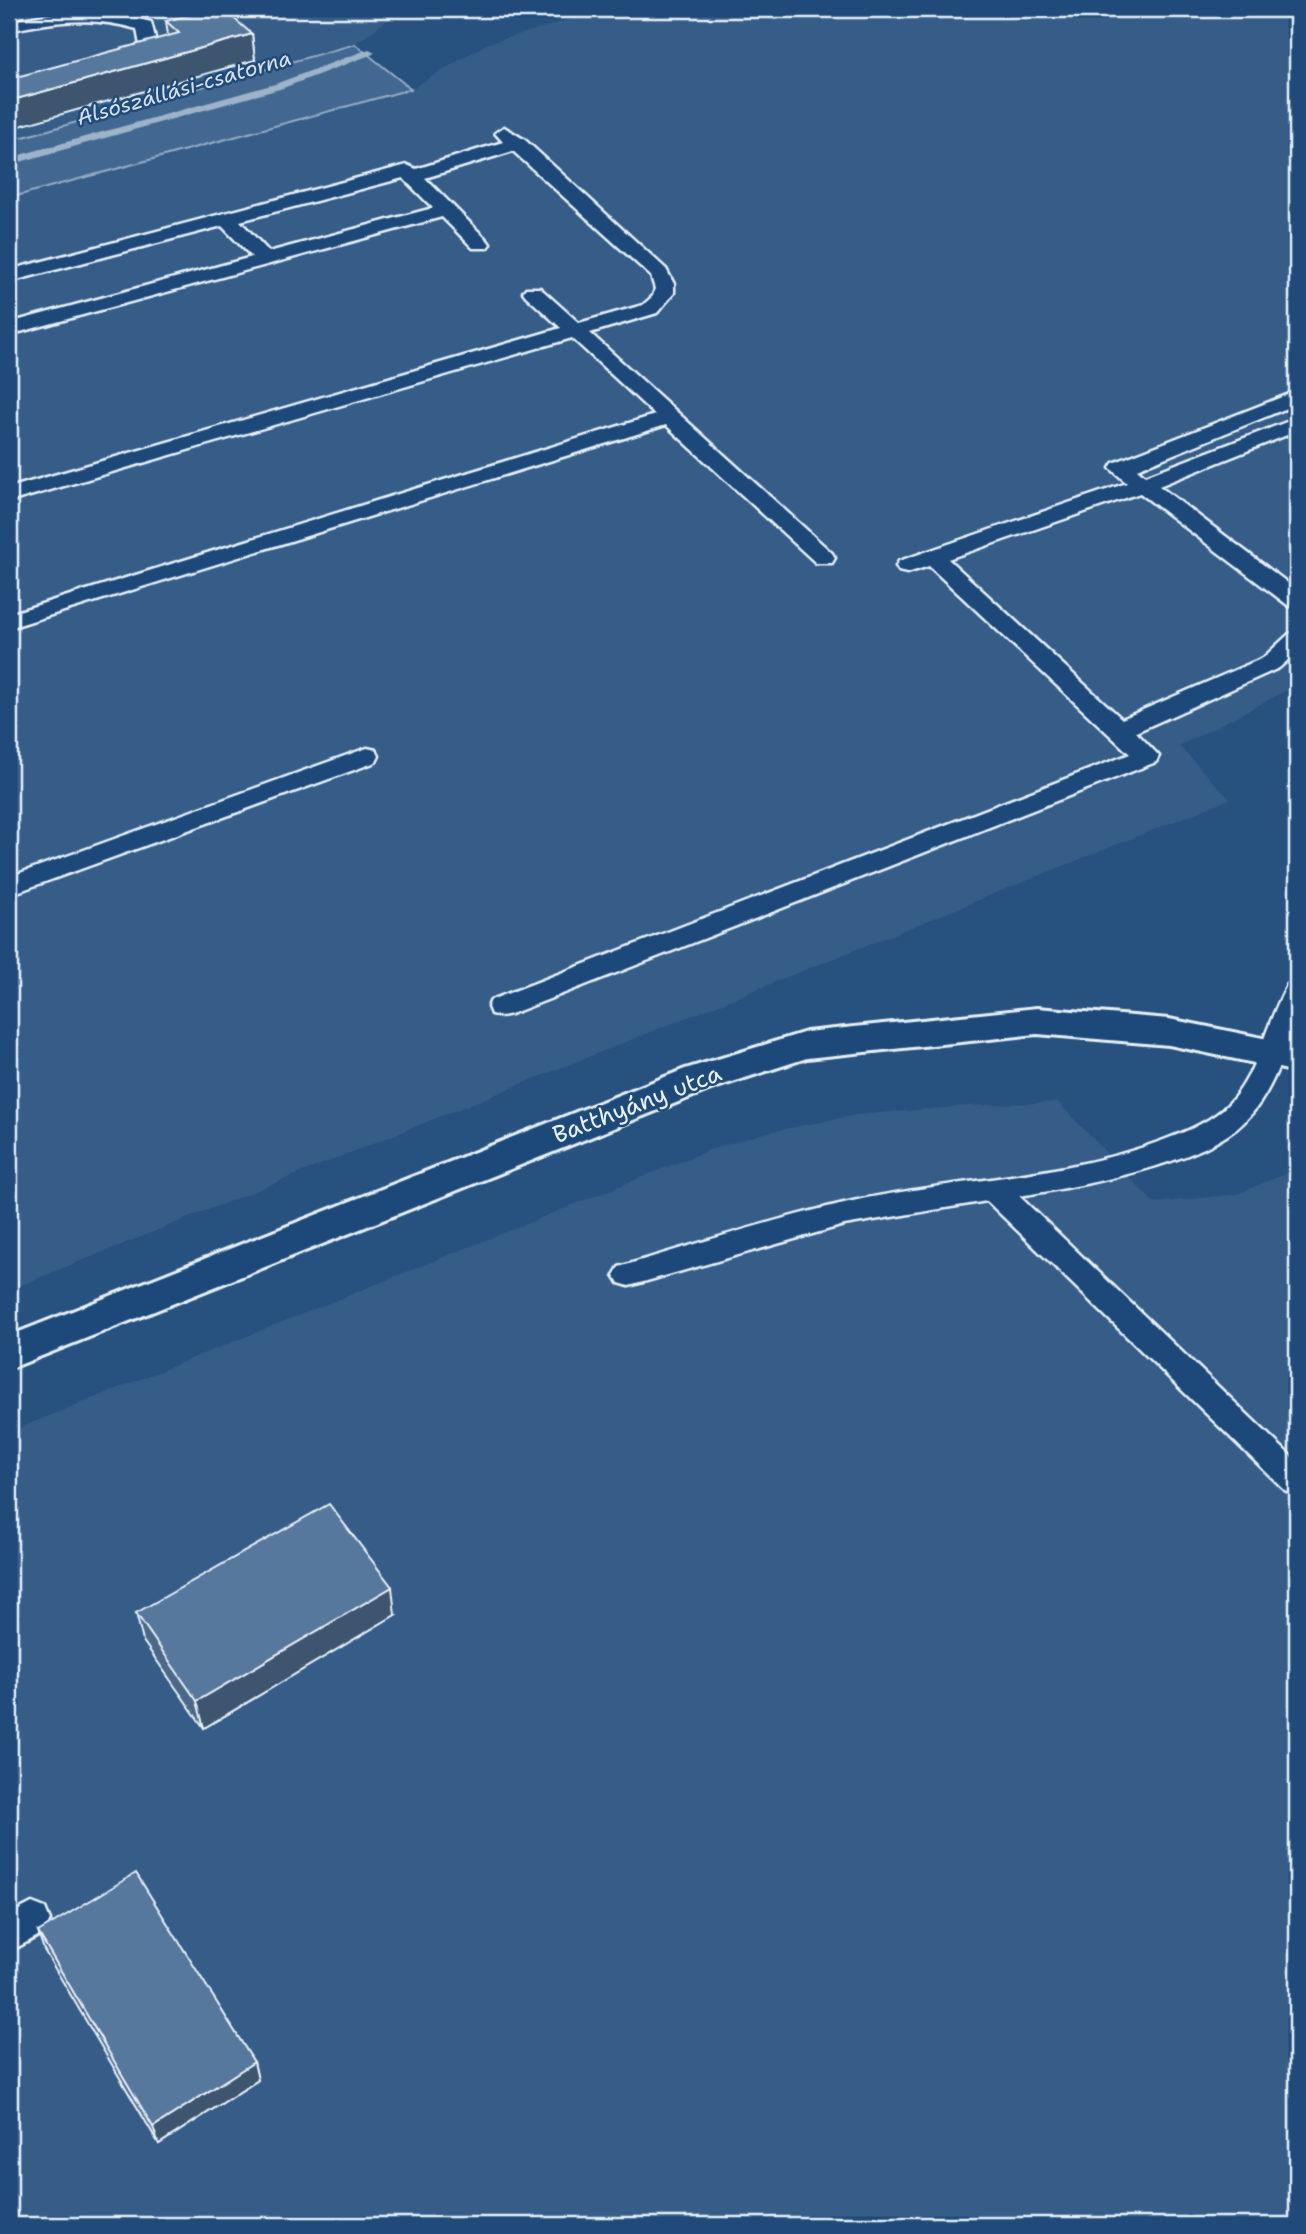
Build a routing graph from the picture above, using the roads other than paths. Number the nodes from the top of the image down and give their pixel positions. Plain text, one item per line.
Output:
1 (9, 26) edge
2 (112, 64) edge
3 (412, 176) junction
4 (446, 210) junction
5 (226, 218) junction
6 (480, 244) dead end
7 (265, 259) junction
8 (9, 276) edge
9 (533, 292) dead end
10 (9, 329) edge
11 (575, 330) junction
12 (1297, 397) edge
13 (670, 417) junction
14 (1297, 424) edge
15 (1142, 485) junction
16 (9, 495) edge
17 (824, 558) dead end
18 (933, 558) junction
19 (907, 566) dead end
20 (1297, 601) edge
21 (9, 621) edge
22 (1297, 639) edge
23 (1119, 730) junction
24 (367, 756) dead end
25 (9, 886) edge
26 (1297, 991) edge
27 (501, 1007) dead end
28 (1283, 1056) edge
29 (995, 1191) junction
30 (629, 1275) dead end
31 (9, 1353) edge
32 (1297, 1482) edge

1 - 2 lane
3 - 4 lane
3 - 5 lane
3 - 11 lane
4 - 6 lane
4 - 7 lane
5 - 7 lane
5 - 8 lane
7 - 10 lane
9 - 11 lane
11 - 13 lane
11 - 16 lane
12 - 15 lane
13 - 17 lane
13 - 21 lane
14 - 15 lane
15 - 18 lane
15 - 20 lane
18 - 19 lane
18 - 23 lane
22 - 23 lane
23 - 27 lane
24 - 25 lane
26 - 28 lane
28 - 29 lane
28 - 31 main road, Batthyány utca
29 - 30 lane
29 - 32 lane

